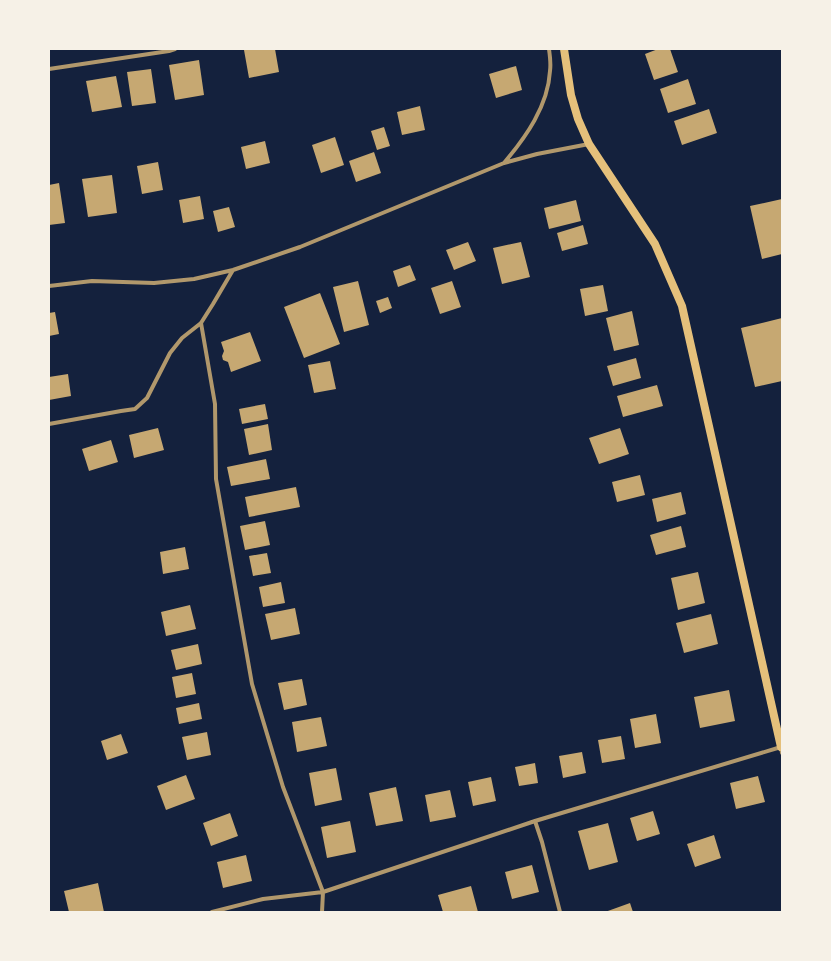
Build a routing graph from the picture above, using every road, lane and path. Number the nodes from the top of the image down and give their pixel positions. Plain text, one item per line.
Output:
1 (175, 49) edge
2 (549, 49) edge
3 (564, 49) edge
4 (49, 69) edge
5 (589, 144) junction
6 (504, 163) junction
7 (232, 270) junction
8 (49, 286) edge
9 (201, 323) junction
10 (49, 424) edge
11 (782, 749) edge
12 (535, 821) junction
13 (323, 892) junction
14 (212, 912) edge
15 (322, 912) edge
16 (560, 912) edge

1 - 4 street
2 - 6 street
3 - 5 main road
5 - 6 street
5 - 11 main road
6 - 7 street
7 - 8 street
7 - 9 street
9 - 10 street
9 - 13 street
11 - 12 street
12 - 13 street
12 - 16 street
13 - 14 street
13 - 15 street

